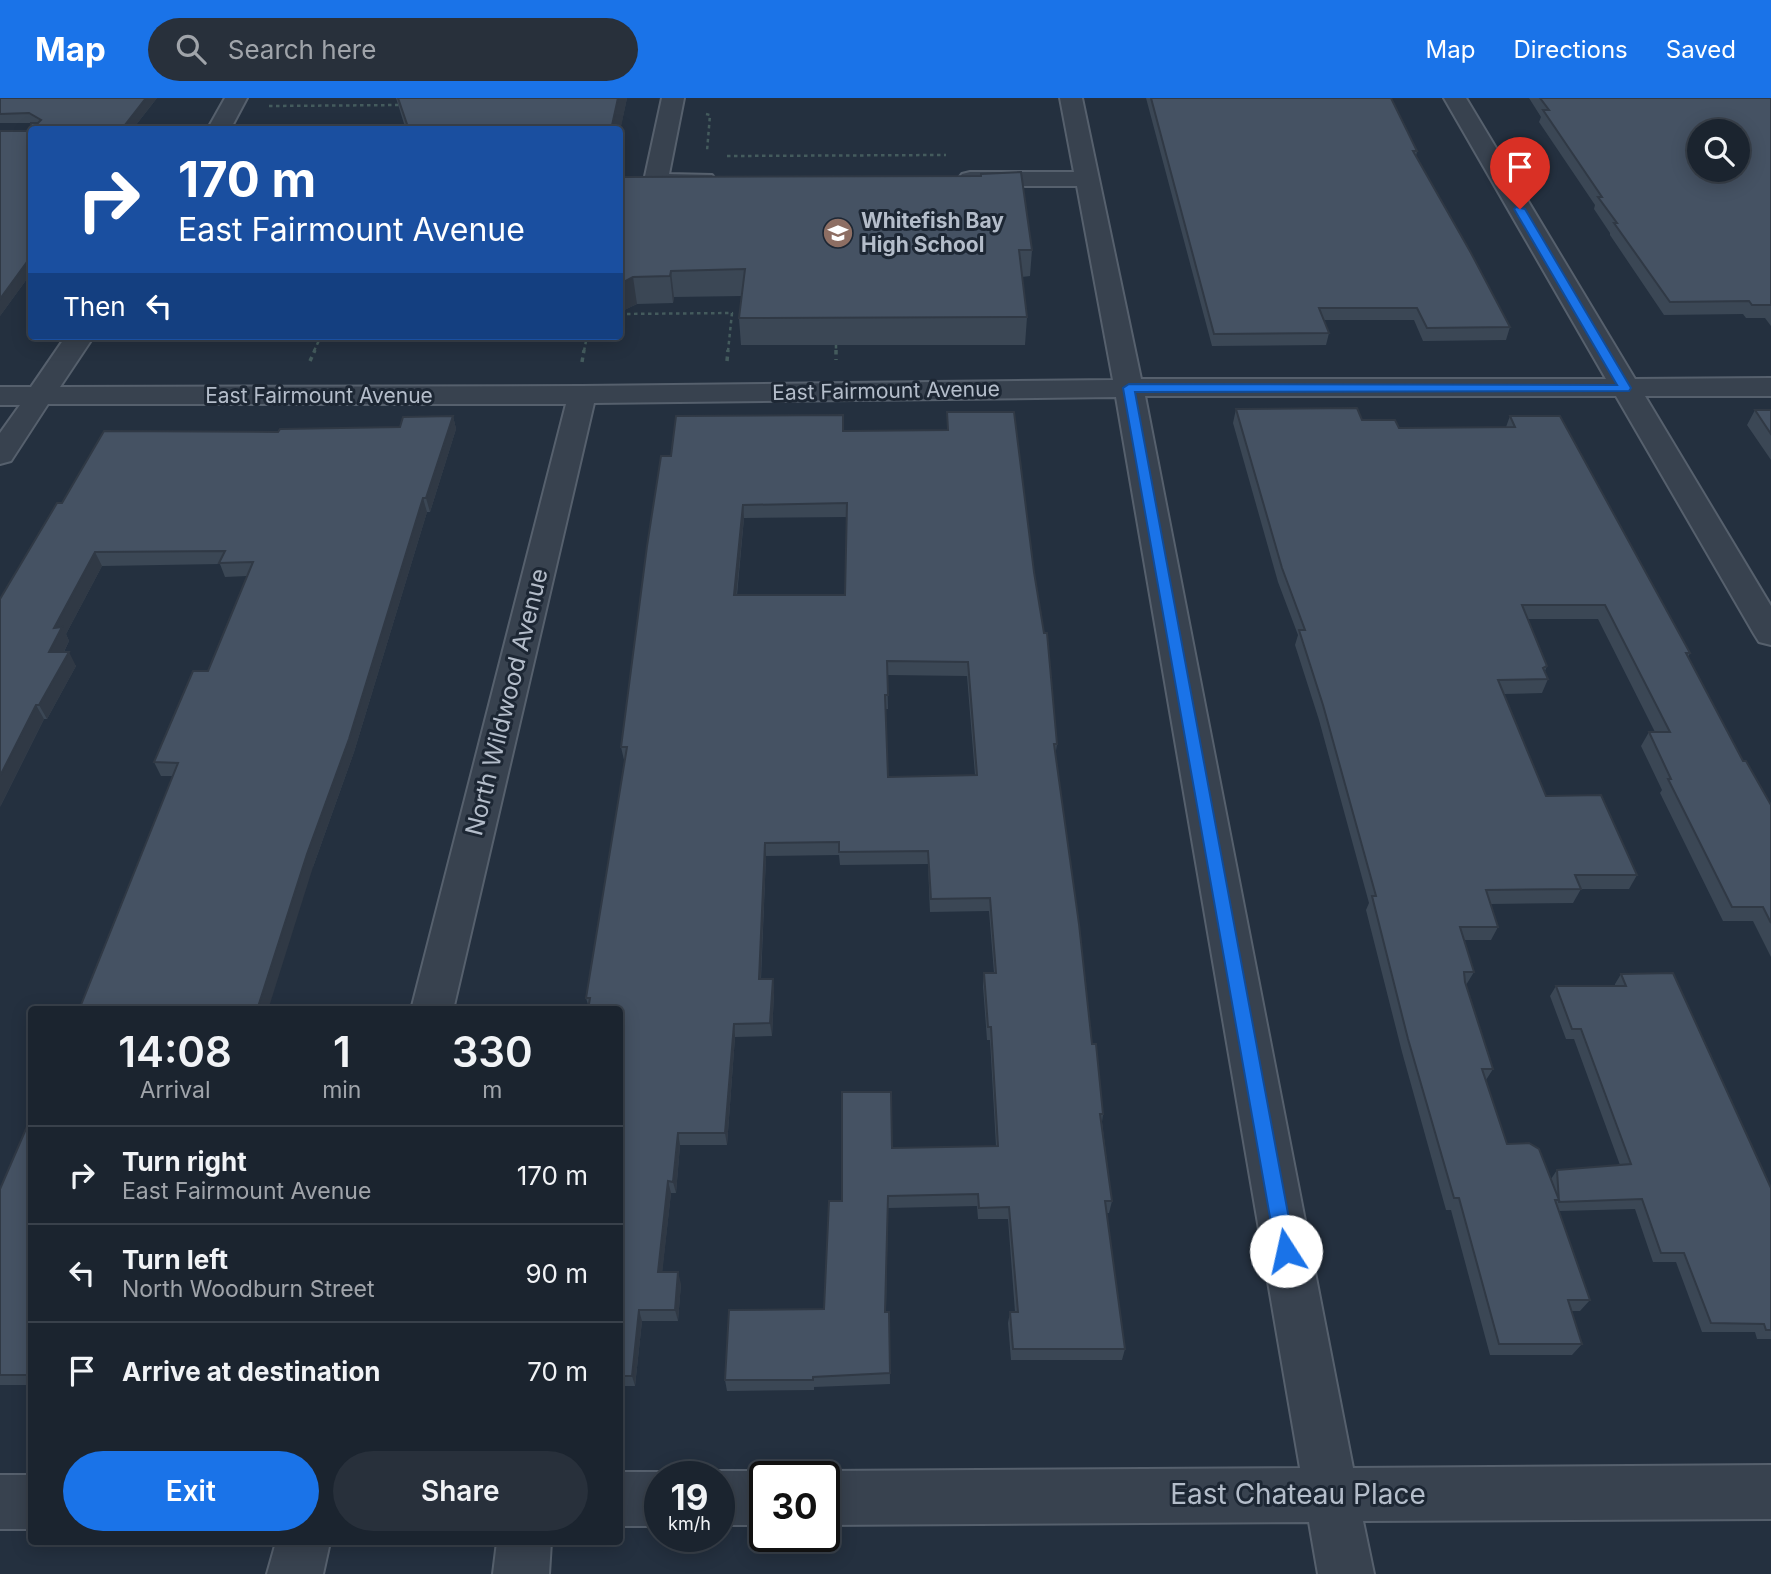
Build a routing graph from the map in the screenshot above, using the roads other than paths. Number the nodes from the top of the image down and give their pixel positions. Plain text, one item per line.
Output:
1 (211, 98) edge
2 (236, 98) edge
3 (1071, 98) edge
4 (1455, 98) edge
5 (672, 103) edge
6 (216, 126) edge
7 (219, 126) edge
8 (1087, 179) junction
9 (725, 180) edge
10 (945, 180) edge
11 (76, 340) edge
12 (581, 382) junction
13 (1771, 387) edge
14 (1129, 388) junction
15 (1625, 388) junction
16 (0, 396) edge
17 (39, 396) junction
18 (0, 454) edge
19 (1771, 634) edge
20 (433, 1006) edge
21 (1771, 1492) edge
22 (1330, 1494) junction
23 (840, 1497) edge
24 (623, 1499) edge
25 (644, 1499) edge
26 (0, 1502) edge
27 (28, 1502) edge
28 (302, 1545) edge
29 (524, 1545) edge
30 (295, 1574) edge
31 (521, 1574) edge
32 (1346, 1574) edge

1 - 6 street
2 - 7 street
3 - 8 street
4 - 15 street
5 - 9 street
8 - 10 street
8 - 14 street
11 - 17 street
12 - 14 street, East Fairmount Avenue
12 - 17 street, East Fairmount Avenue
12 - 20 street, North Wildwood Avenue
13 - 15 street, East Fairmount Avenue
14 - 15 street, East Fairmount Avenue
14 - 22 street
15 - 19 street
16 - 17 street, East Fairmount Avenue
17 - 18 street
21 - 22 street, East Chateau Place
22 - 23 street, East Chateau Place
22 - 32 street
24 - 25 street
26 - 27 street
28 - 30 street
29 - 31 street

